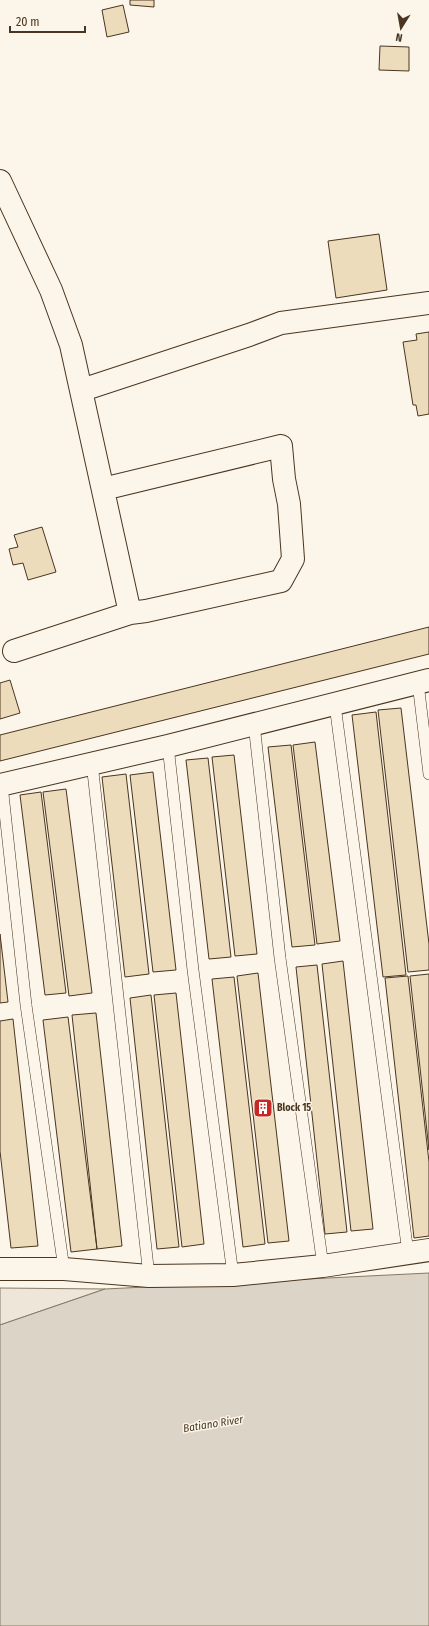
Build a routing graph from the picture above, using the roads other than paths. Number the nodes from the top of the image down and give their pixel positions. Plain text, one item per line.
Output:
1 (0, 181) edge
2 (429, 303) edge
3 (82, 390) junction
4 (103, 489) junction
5 (130, 613) junction
6 (14, 651) dead end
7 (423, 682) edge
8 (335, 705) junction
9 (254, 724) junction
10 (168, 746) junction
11 (92, 763) junction
12 (429, 774) edge
13 (1, 785) edge
14 (429, 1250) edge
15 (408, 1253) junction
16 (322, 1266) junction
17 (0, 1269) edge
18 (64, 1269) junction
19 (233, 1275) junction
20 (149, 1276) junction

1 - 3 street
2 - 3 street
3 - 4 street
4 - 5 street
4 - 5 street
5 - 6 street
7 - 8 street
7 - 12 lane
8 - 9 street
8 - 15 lane
9 - 10 street
9 - 16 lane
10 - 11 street
10 - 19 lane
11 - 13 street
11 - 20 lane
13 - 18 lane
14 - 15 street
15 - 16 street
16 - 19 street
17 - 18 street
18 - 20 street
19 - 20 street

